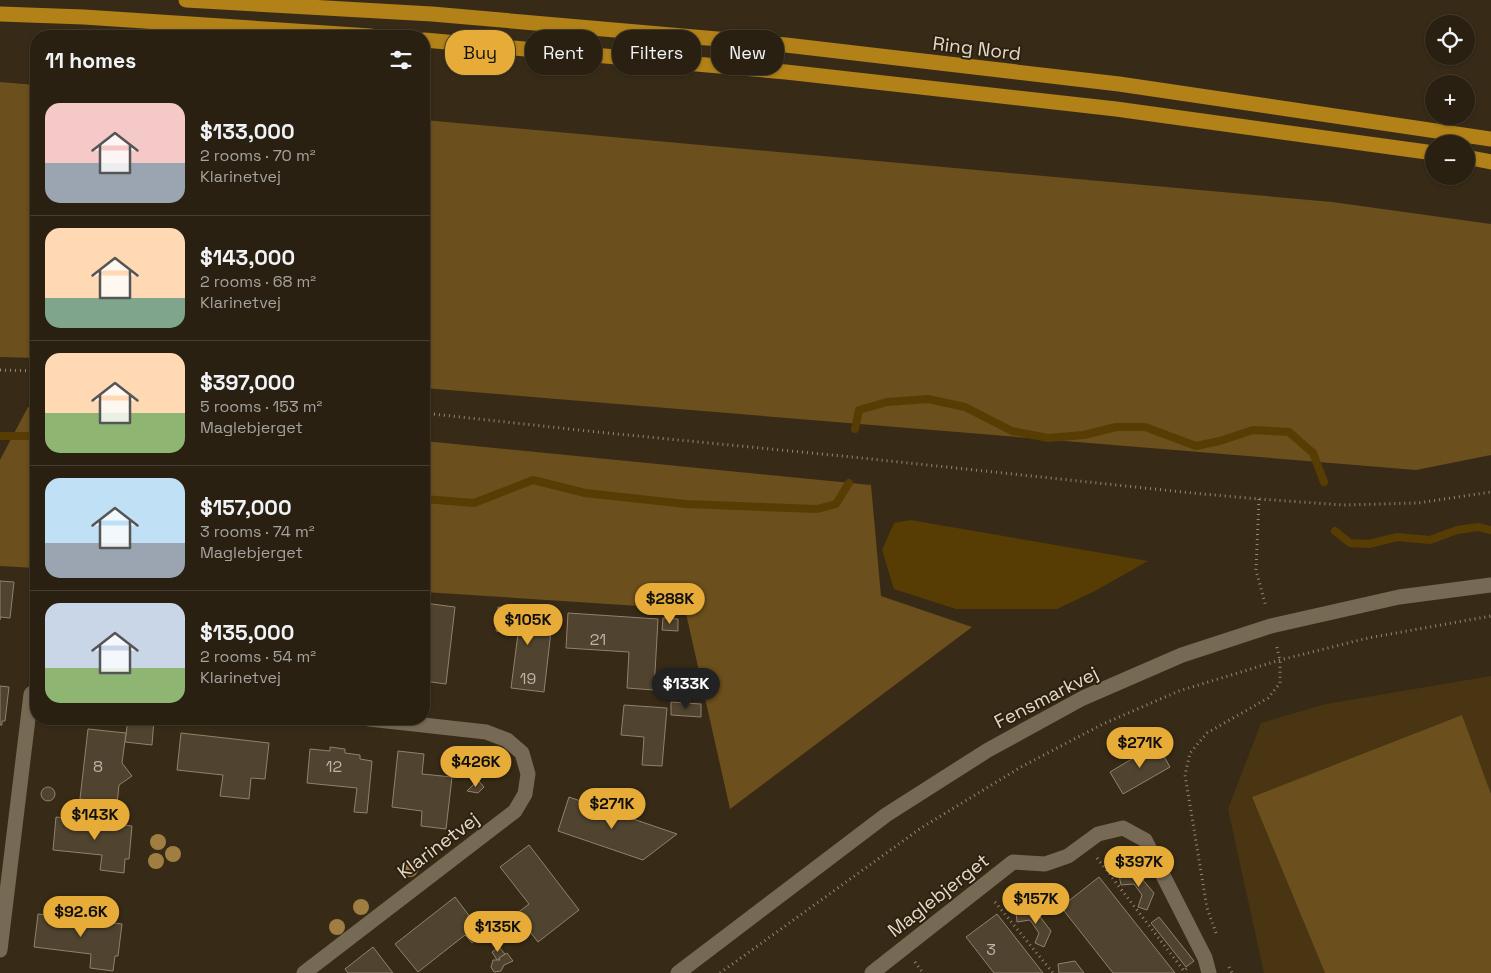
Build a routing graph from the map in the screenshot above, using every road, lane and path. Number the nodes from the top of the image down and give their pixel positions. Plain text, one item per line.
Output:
1 (186, 0) edge
2 (0, 14) edge
3 (280, 30) edge
4 (430, 41) edge
5 (1491, 139) edge
6 (1425, 152) edge
7 (1475, 159) edge
8 (1491, 162) edge
9 (0, 370) edge
10 (30, 371) edge
11 (430, 414) edge
12 (1491, 492) edge
13 (1259, 499) junction
14 (1491, 586) edge
15 (1491, 616) edge
16 (1271, 626) junction
17 (1280, 660) junction
18 (30, 702) edge
19 (423, 725) edge
20 (1086, 843) junction
21 (982, 886) junction
22 (1218, 936) dead end
23 (0, 950) edge
24 (1205, 958) junction
25 (1228, 964) dead end
26 (687, 970) edge
27 (304, 973) edge
28 (720, 973) edge
29 (872, 973) edge
30 (1053, 973) edge
31 (1209, 973) edge
32 (1232, 973) edge

1 - 5 highway, Ring Nord
2 - 3 highway
4 - 6 highway
7 - 8 highway
9 - 10 path
11 - 13 path
12 - 13 path
13 - 16 path
14 - 16 street, Fensmarkvej
15 - 17 path
16 - 17 path
16 - 26 street, Fensmarkvej
17 - 22 path
17 - 28 path
18 - 23 street
19 - 27 street, Klarinetvej
20 - 21 street, Maglebjerget
20 - 24 path
20 - 24 street, Maglebjerget
21 - 29 street, Maglebjerget
21 - 30 path
24 - 31 street, Maglebjerget
25 - 32 path

